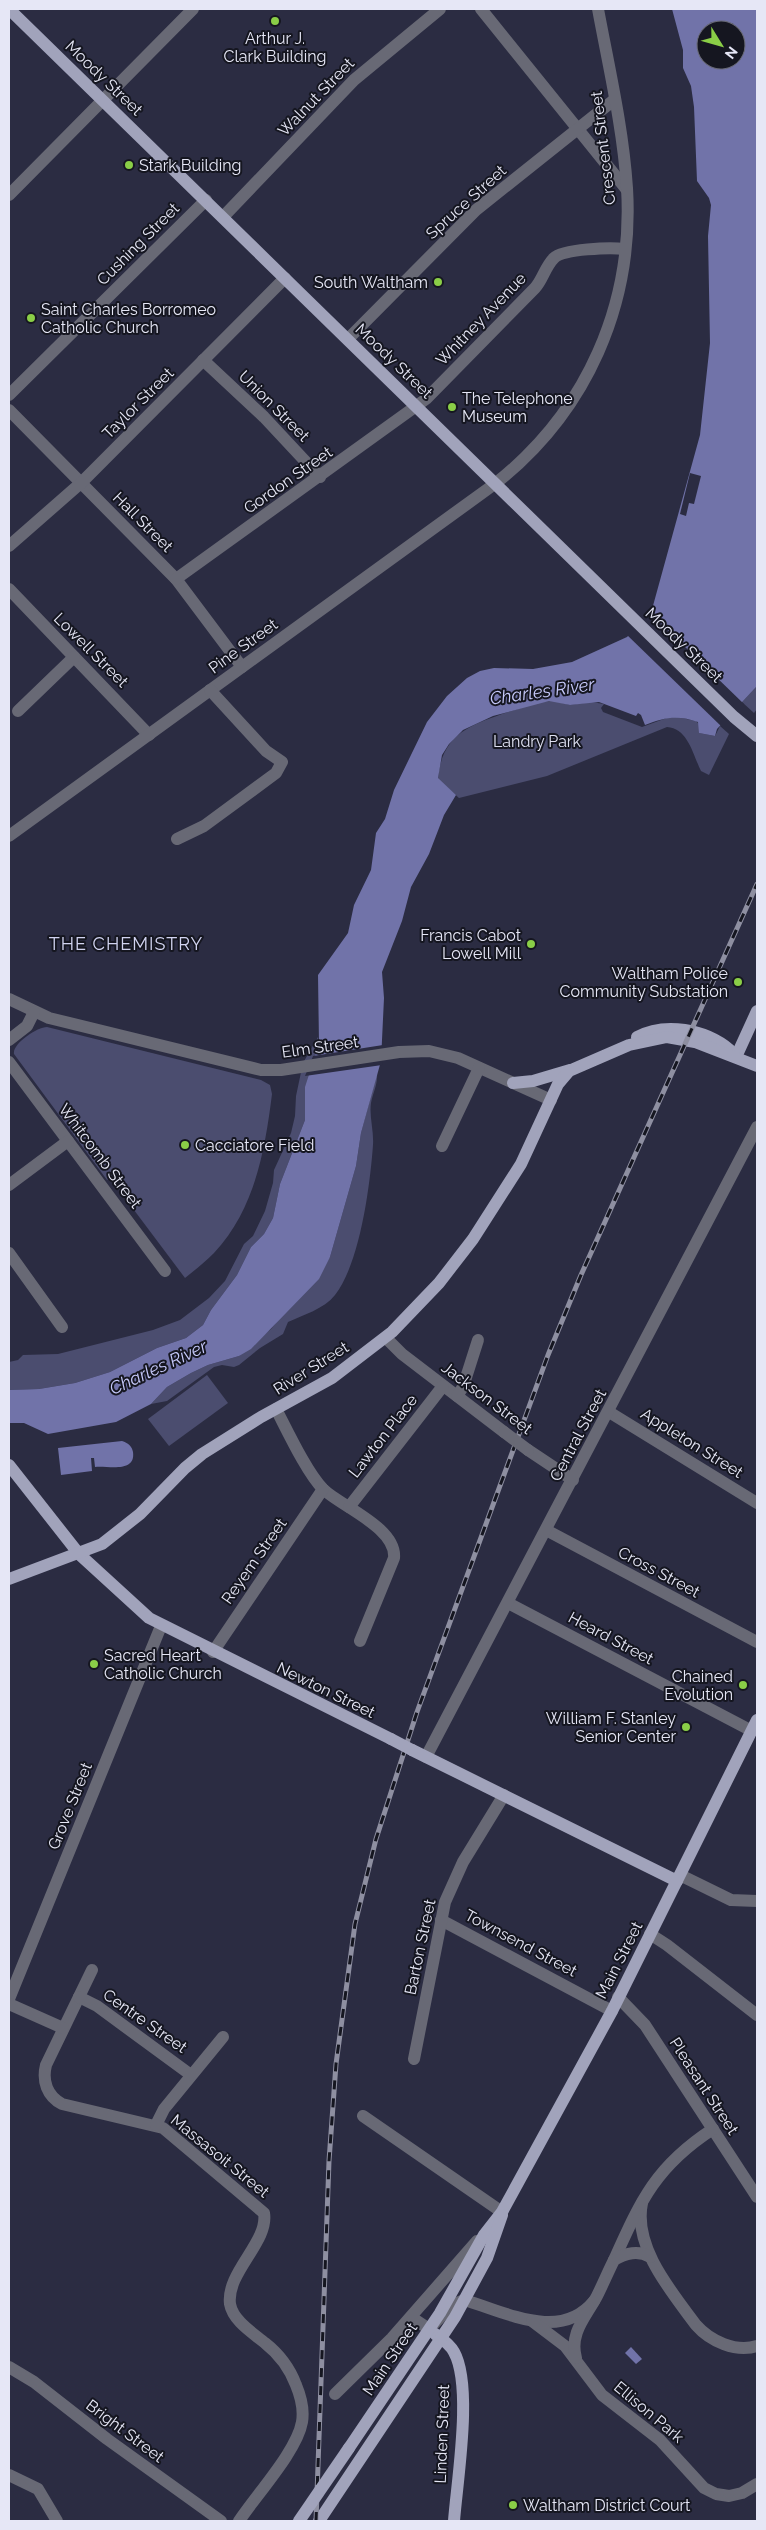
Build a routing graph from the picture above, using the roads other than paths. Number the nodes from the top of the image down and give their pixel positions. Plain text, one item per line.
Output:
1 (9, 9) edge
2 (194, 9) edge
3 (440, 9) edge
4 (481, 9) edge
5 (598, 9) edge
6 (103, 100) junction
7 (614, 100) junction
8 (578, 129) junction
9 (627, 190) junction
10 (9, 195) edge
11 (206, 200) junction
12 (223, 217) junction
13 (624, 249) junction
14 (285, 278) junction
15 (348, 339) junction
16 (204, 360) junction
17 (9, 395) edge
18 (417, 406) junction
19 (9, 410) edge
20 (320, 477) junction
21 (82, 482) junction
22 (496, 483) junction
23 (9, 546) edge
24 (176, 579) junction
25 (9, 589) edge
26 (74, 657) junction
27 (242, 667) junction
28 (210, 690) junction
29 (18, 710) dead end
30 (149, 734) junction
31 (757, 736) edge
32 (9, 836) edge
33 (177, 839) dead end
34 (9, 1000) edge
35 (757, 1011) edge
36 (34, 1012) junction
37 (9, 1040) edge
38 (736, 1057) junction
39 (9, 1062) edge
40 (757, 1066) edge
41 (479, 1068) junction
42 (575, 1068) junction
43 (513, 1083) junction
44 (551, 1100) junction
45 (757, 1127) edge
46 (68, 1141) junction
47 (442, 1146) dead end
48 (9, 1186) edge
49 (9, 1253) edge
50 (165, 1271) dead end
51 (62, 1327) dead end
52 (386, 1338) junction
53 (478, 1340) dead end
54 (444, 1386) junction
55 (456, 1396) junction
56 (276, 1409) junction
57 (609, 1412) junction
58 (9, 1466) edge
59 (573, 1480) junction
60 (323, 1489) junction
61 (757, 1503) edge
62 (349, 1507) junction
63 (546, 1530) junction
64 (80, 1554) junction
65 (9, 1579) edge
66 (508, 1603) junction
67 (161, 1626) junction
68 (360, 1641) dead end
69 (757, 1642) edge
70 (213, 1652) junction
71 (755, 1726) edge
72 (426, 1757) junction
73 (504, 1795) junction
74 (678, 1878) junction
75 (757, 1901) edge
76 (441, 1920) junction
77 (650, 1934) junction
78 (92, 1970) dead end
79 (79, 1997) junction
80 (618, 1997) junction
81 (9, 1998) edge
82 (9, 2004) edge
83 (612, 2011) junction
84 (757, 2015) edge
85 (63, 2028) junction
86 (223, 2037) dead end
87 (414, 2059) dead end
88 (191, 2075) junction
89 (363, 2116) dead end
90 (156, 2125) junction
91 (713, 2129) junction
92 (757, 2197) edge
93 (642, 2203) junction
94 (502, 2212) junction
95 (490, 2226) junction
96 (650, 2257) junction
97 (614, 2260) junction
98 (465, 2300) junction
99 (594, 2301) junction
100 (411, 2317) junction
101 (532, 2322) junction
102 (429, 2329) junction
103 (442, 2339) junction
104 (756, 2347) edge
105 (576, 2361) junction
106 (9, 2367) edge
107 (335, 2394) dead end
108 (9, 2475) edge
109 (757, 2484) edge
110 (57, 2521) edge
111 (221, 2521) edge
112 (239, 2521) edge
113 (299, 2521) edge
114 (319, 2521) edge
115 (454, 2521) edge

1 - 6 main road, Moody Street
2 - 6 street
3 - 12 street, Walnut Street
4 - 8 street
5 - 7 street, Crescent Street
6 - 10 street
6 - 11 main road, Moody Street
7 - 8 street, Spruce Street
7 - 9 street, Crescent Street
8 - 9 street
8 - 15 street, Spruce Street
9 - 13 street, Crescent Street
11 - 12 main road, Moody Street
11 - 17 street, Cushing Street
12 - 14 main road, Moody Street
13 - 18 street, Whitney Avenue
13 - 22 street, Crescent Street
14 - 15 main road, Moody Street
14 - 16 street, Taylor Street
15 - 18 main road, Moody Street
16 - 20 street, Union Street
16 - 21 street, Taylor Street
18 - 20 street, Gordon Street
18 - 22 main road, Moody Street
19 - 21 street, Hall Street
20 - 24 street, Gordon Street
21 - 23 street, Taylor Street
21 - 24 street, Hall Street
22 - 27 street, Pine Street
22 - 31 main road, Moody Street
24 - 27 street, Hall Street
25 - 26 street, Lowell Street
26 - 29 street
26 - 30 street, Lowell Street
27 - 28 street, Pine Street
28 - 30 street, Pine Street
28 - 33 street
30 - 32 street, Pine Street
34 - 36 street, Elm Street
35 - 38 main road
36 - 37 street
36 - 41 street, Elm Street
38 - 40 main road
38 - 42 main road
39 - 46 street, Whitcomb Street
41 - 43 street, Elm Street
41 - 47 street
42 - 43 main road
42 - 44 main road
43 - 44 street, Elm Street
44 - 52 main road, River Street
45 - 57 street, Central Street
46 - 48 street
46 - 50 street, Whitcomb Street
49 - 51 street
52 - 54 street, Jackson Street
52 - 56 main road, River Street
53 - 55 street
54 - 55 street, Jackson Street
54 - 62 street, Lawton Place
55 - 59 street, Jackson Street, bridge
56 - 60 street
56 - 64 main road, River Street
57 - 59 street, Central Street
57 - 61 street, Appleton Street
58 - 64 main road, Newton Street
59 - 63 street, Central Street
60 - 62 street
60 - 70 street, Reyem Street
62 - 68 street
63 - 66 street, Central Street
63 - 69 street, Cross Street
64 - 65 main road, River Street
64 - 67 main road, Newton Street
66 - 71 street, Heard Street
66 - 72 street, Central Street
67 - 70 main road, Newton Street
67 - 81 street, Grove Street
70 - 72 main road, Newton Street, bridge
71 - 74 main road, Main Street
72 - 73 main road, Newton Street
73 - 74 main road, Newton Street
73 - 76 street, Barton Street
74 - 75 street
74 - 77 main road, Main Street
76 - 83 street, Townsend Street
76 - 87 street, Barton Street
77 - 80 main road, Main Street
77 - 84 street
78 - 79 street, Centre Street
79 - 85 street, Massasoit Street
79 - 88 street, Centre Street
80 - 83 main road, Main Street
80 - 91 street, Pleasant Street
82 - 85 street
83 - 94 main road, Main Street
85 - 90 street, Massasoit Street
86 - 88 street
88 - 90 street
89 - 94 street
90 - 112 street, Massasoit Street
91 - 92 street, Pleasant Street
91 - 93 street, Ellison Park
93 - 96 street, Ellison Park
93 - 97 street, Ellison Park
94 - 95 main road, Main Street
94 - 98 main road, Main Street
95 - 100 street
95 - 102 main road, Main Street
96 - 97 street
96 - 104 street, Ellison Park
97 - 99 street, Ellison Park
98 - 101 street, Ellison Park
98 - 102 street
98 - 103 main road, Main Street
99 - 101 street, Ellison Park
99 - 105 street, Ellison Park
100 - 102 street
100 - 107 street
101 - 105 street, Ellison Park
102 - 103 main road, Linden Street
102 - 113 main road, Main Street, bridge
103 - 114 main road, Main Street
103 - 115 main road, Linden Street
105 - 109 street, Ellison Park
106 - 111 street, Bright Street
108 - 110 street

